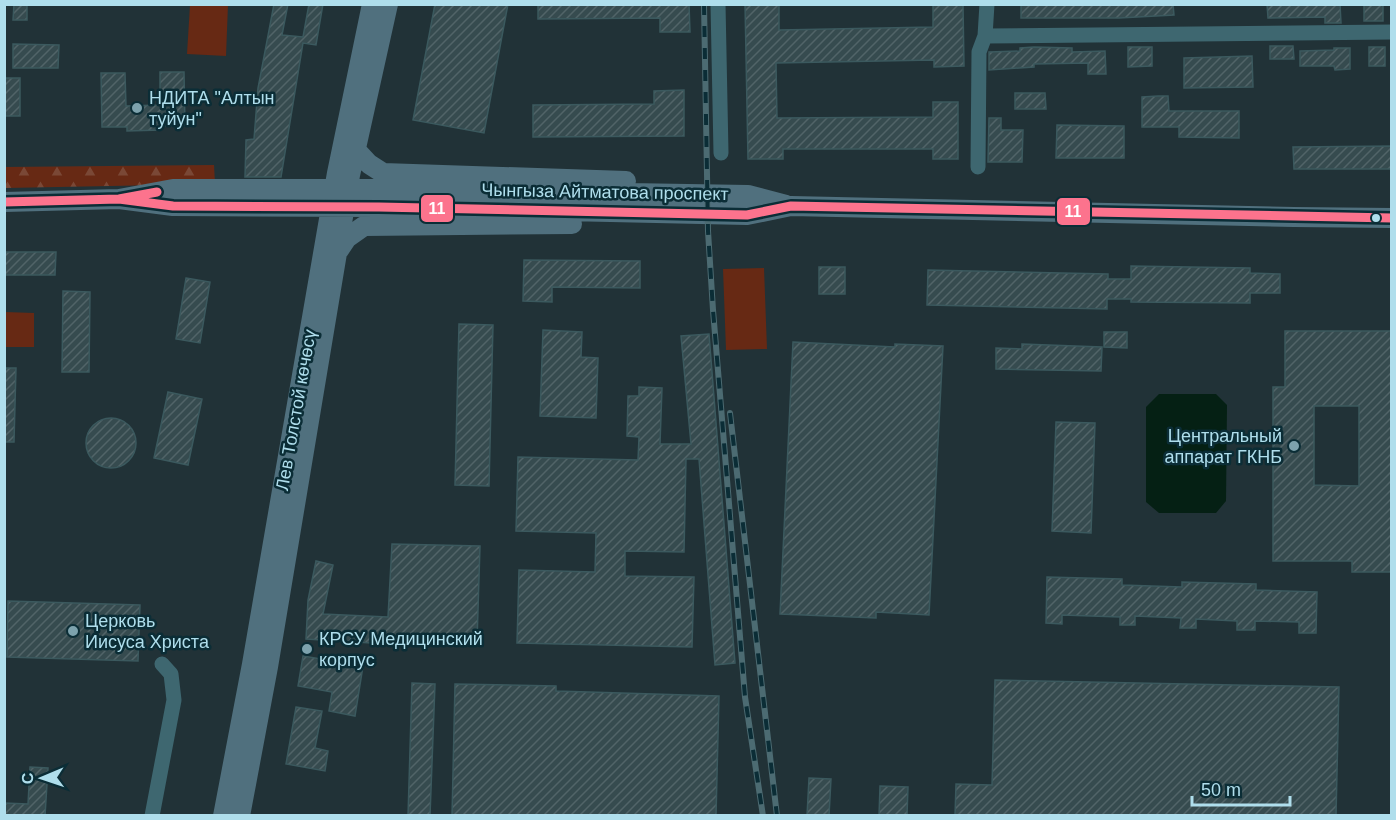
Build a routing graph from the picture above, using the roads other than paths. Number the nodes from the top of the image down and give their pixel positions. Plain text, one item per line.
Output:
1 (372, 4) edge
2 (388, 4) edge
3 (718, 4) edge
4 (987, 4) edge
5 (1392, 32) edge
6 (985, 36) junction
7 (356, 150) junction
8 (721, 153) dead end
9 (978, 166) dead end
10 (343, 174) junction
11 (687, 193) junction
12 (119, 199) junction
13 (4, 202) edge
14 (791, 206) junction
15 (687, 213) junction
16 (1392, 218) edge
17 (334, 228) junction
18 (336, 254) junction
19 (162, 664) dead end
20 (152, 816) edge
21 (223, 816) edge
22 (240, 816) edge

1 - 10 main road, Лев Толстой көчөсү
2 - 7 main road, Лев Толстой көчөсү
3 - 8 street
4 - 6 street
5 - 6 street
6 - 9 street
7 - 10 main road, Лев Толстой көчөсү
7 - 11 main road
10 - 17 main road, Лев Толстой көчөсү
11 - 12 main road, Чынгыза Айтматова проспект
11 - 14 main road, Чынгыза Айтматова проспект
12 - 13 main road
12 - 15 main road, Чынгыза Айтматова проспект
14 - 15 main road, Чынгыза Айтматова проспект
14 - 16 main road, Чынгыза Айтматова проспект
15 - 18 main road
17 - 18 main road, Лев Толстой көчөсү
17 - 21 main road, Лев Толстой көчөсү
18 - 22 main road, Лев Толстой көчөсү
19 - 20 street

